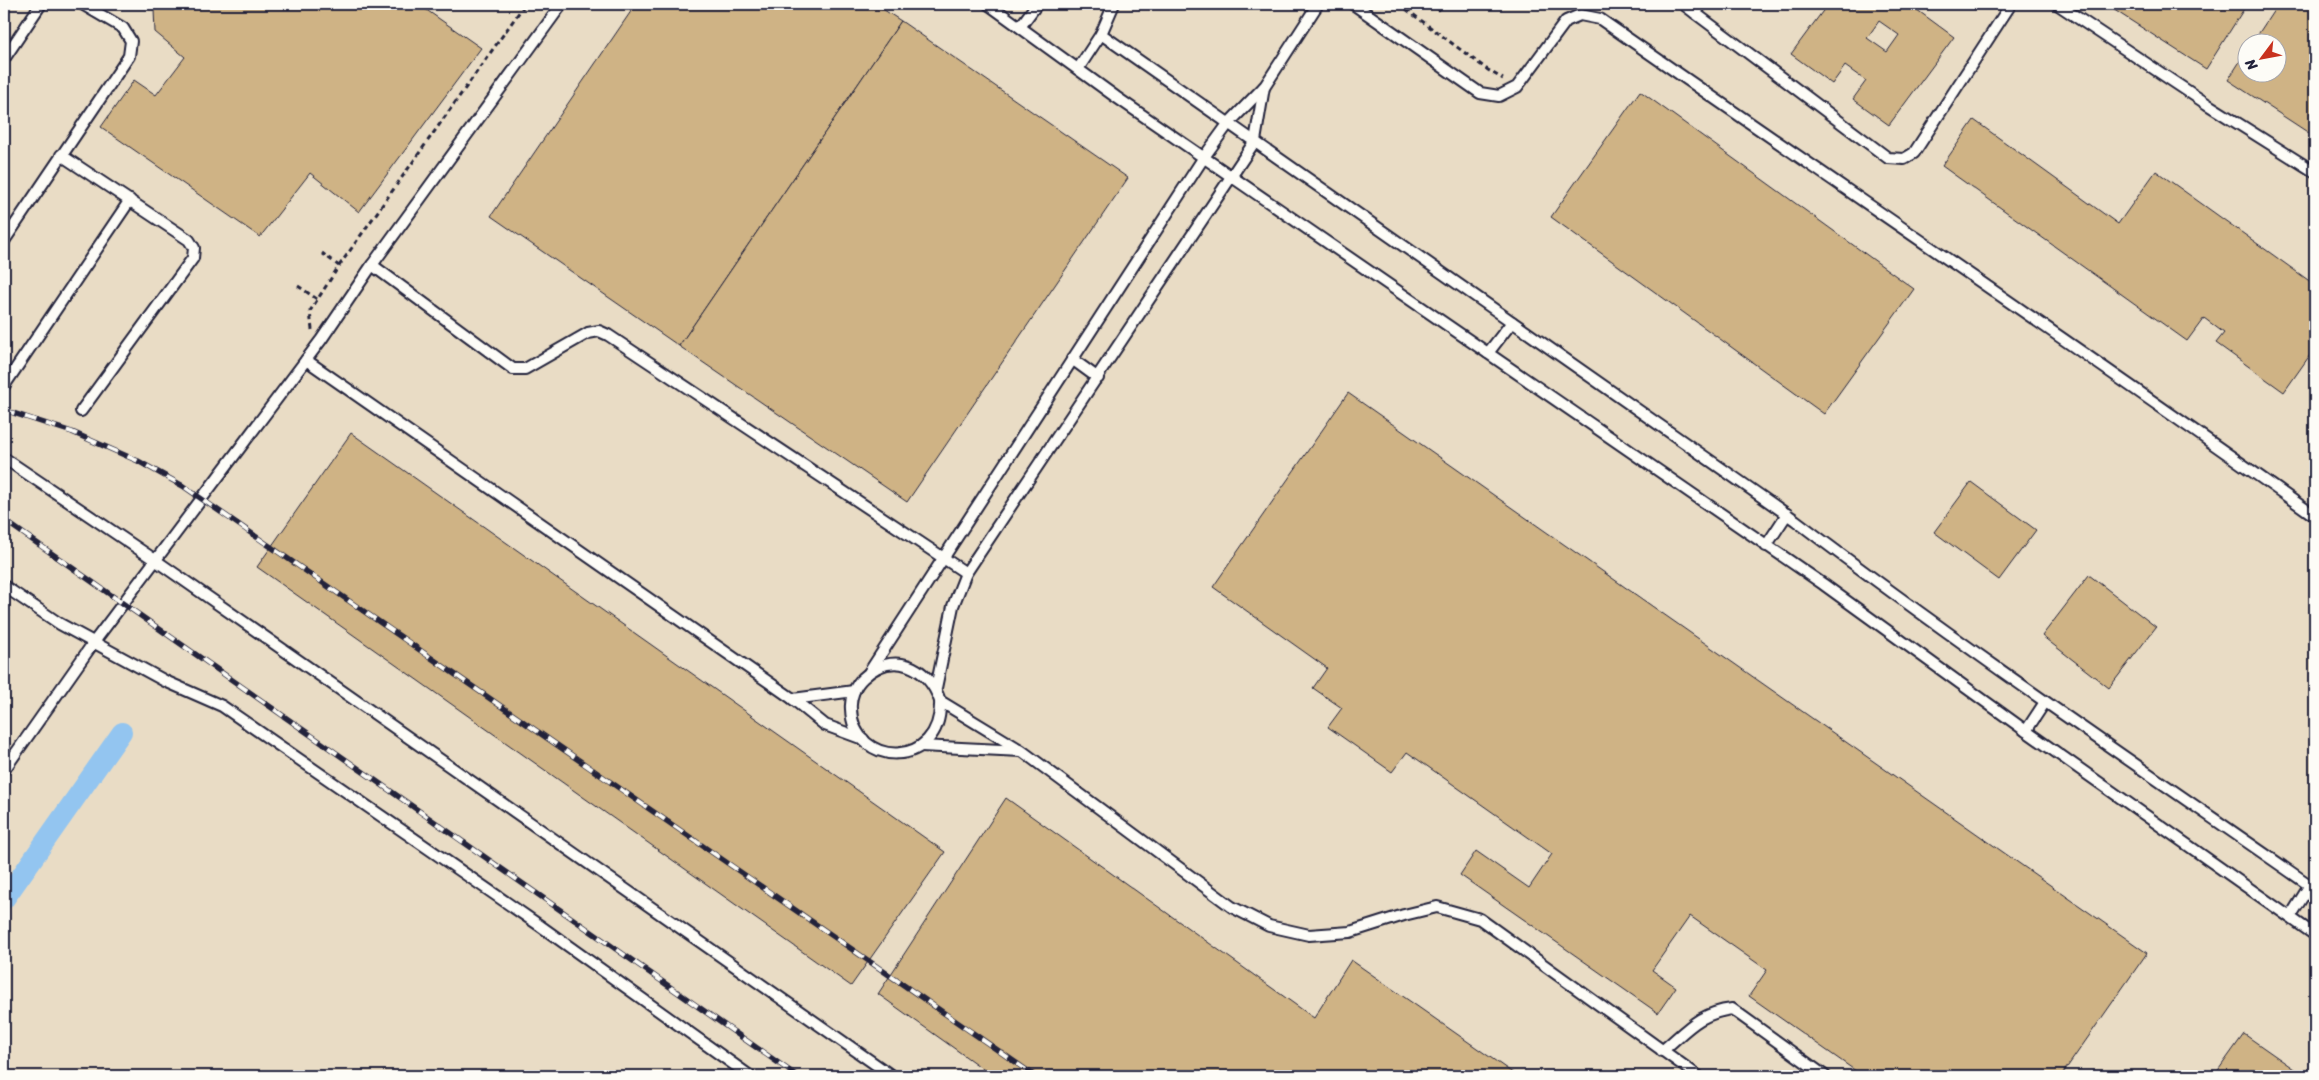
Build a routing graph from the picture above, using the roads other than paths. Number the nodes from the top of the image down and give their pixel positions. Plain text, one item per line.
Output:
1 (41, 4) edge
2 (82, 4) edge
3 (562, 4) edge
4 (988, 4) edge
5 (1037, 4) edge
6 (1114, 4) edge
7 (1318, 4) edge
8 (1353, 4) edge
9 (1683, 4) edge
10 (1702, 4) edge
11 (2012, 4) edge
12 (2056, 4) edge
13 (1695, 13) junction
14 (1020, 27) junction
15 (1101, 34) junction
16 (4, 59) edge
17 (1078, 69) junction
18 (1265, 86) junction
19 (1228, 124) junction
20 (1255, 141) junction
21 (61, 155) junction
22 (1204, 157) junction
23 (2315, 172) edge
24 (1232, 177) junction
25 (130, 200) junction
26 (4, 240) edge
27 (372, 265) junction
28 (1512, 322) junction
29 (1488, 354) junction
30 (1072, 359) junction
31 (306, 360) junction
32 (1098, 378) junction
33 (4, 386) edge
34 (82, 412) dead end
35 (4, 458) edge
36 (1787, 514) junction
37 (2315, 516) edge
38 (1766, 546) junction
39 (944, 556) junction
40 (155, 560) junction
41 (966, 573) junction
42 (4, 586) edge
43 (94, 642) junction
44 (870, 671) junction
45 (936, 688) junction
46 (854, 691) junction
47 (793, 700) junction
48 (940, 701) junction
49 (2045, 702) junction
50 (2026, 731) junction
51 (863, 739) junction
52 (921, 746) junction
53 (1022, 752) junction
54 (4, 770) edge
55 (2312, 887) edge
56 (2290, 917) junction
57 (2315, 935) edge
58 (1662, 1051) junction
59 (750, 1076) edge
60 (892, 1076) edge
61 (1698, 1076) edge
62 (1825, 1076) edge

1 - 16 lane
2 - 21 lane
3 - 27 lane
4 - 14 lane
5 - 14 lane
6 - 15 lane
7 - 18 lane
8 - 37 lane
9 - 13 lane
10 - 13 lane
11 - 13 lane
12 - 23 lane
14 - 17 lane
15 - 17 lane
15 - 19 lane
17 - 22 lane
18 - 19 lane
18 - 20 lane
19 - 20 lane
19 - 22 lane
20 - 24 lane
20 - 28 lane
21 - 25 lane
21 - 26 lane
22 - 24 lane
22 - 30 lane
24 - 29 lane
24 - 32 lane
25 - 33 lane
25 - 34 lane
27 - 31 lane
27 - 39 lane
28 - 29 lane
28 - 36 lane
29 - 38 lane
30 - 32 lane
30 - 39 lane
31 - 40 lane
31 - 47 lane
32 - 41 lane
35 - 40 lane
36 - 38 lane
36 - 49 lane
38 - 50 lane
39 - 41 lane
39 - 44 lane
40 - 43 lane
40 - 60 lane
41 - 45 lane
42 - 43 lane
43 - 54 lane
43 - 59 lane
44 - 45 lane
44 - 46 lane
45 - 48 lane
46 - 47 lane
46 - 51 lane
47 - 51 lane
48 - 52 lane
48 - 53 lane
49 - 50 lane
49 - 55 lane
50 - 56 lane
51 - 52 lane
52 - 53 lane
53 - 58 lane
55 - 56 lane
56 - 57 lane
58 - 61 lane
58 - 62 lane

